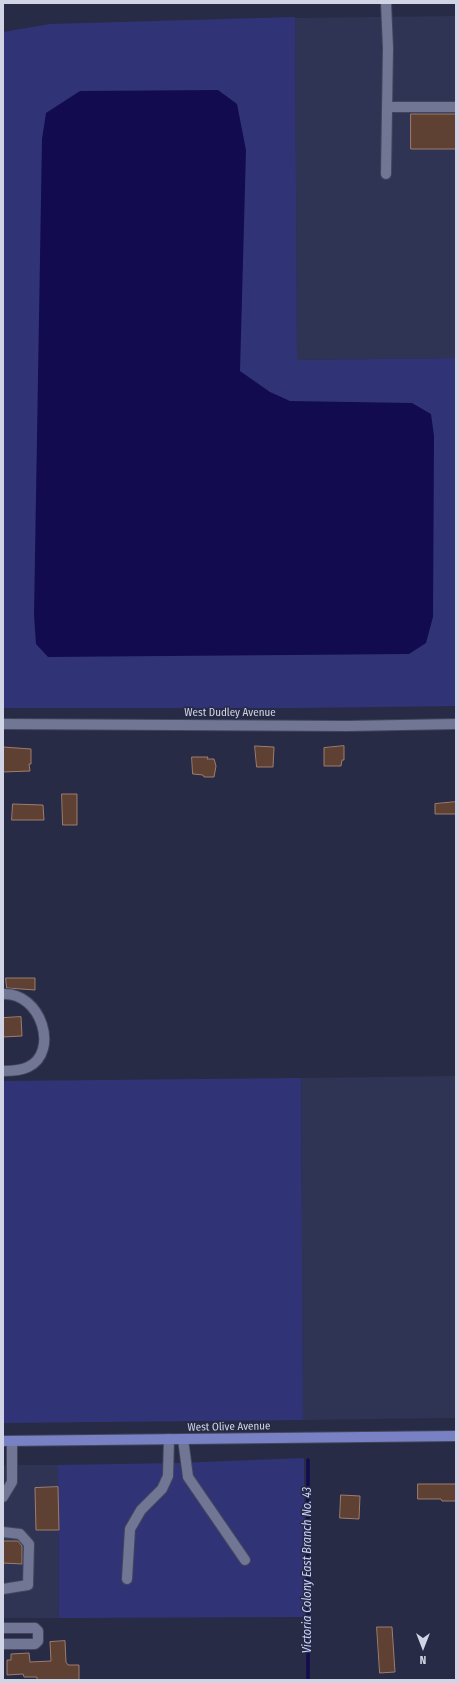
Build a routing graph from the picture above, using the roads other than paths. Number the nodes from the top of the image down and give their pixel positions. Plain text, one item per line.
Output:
1 (386, 3) edge
2 (387, 107) junction
3 (456, 107) edge
4 (386, 174) dead end
5 (3, 724) edge
6 (456, 724) edge
7 (3, 994) edge
8 (3, 1071) edge
9 (456, 1436) edge
10 (169, 1439) junction
11 (183, 1439) junction
12 (7, 1441) edge
13 (3, 1497) edge
14 (3, 1532) edge
15 (245, 1560) dead end
16 (127, 1579) dead end
17 (3, 1589) edge
18 (3, 1628) edge
19 (3, 1644) edge

1 - 2 street
2 - 3 street
2 - 4 street
5 - 6 street, West Dudley Avenue
7 - 8 street
9 - 11 main road, West Olive Avenue
10 - 11 main road, West Olive Avenue
10 - 12 main road, West Olive Avenue
10 - 16 street
11 - 15 street
12 - 13 street
14 - 17 street
18 - 19 street

